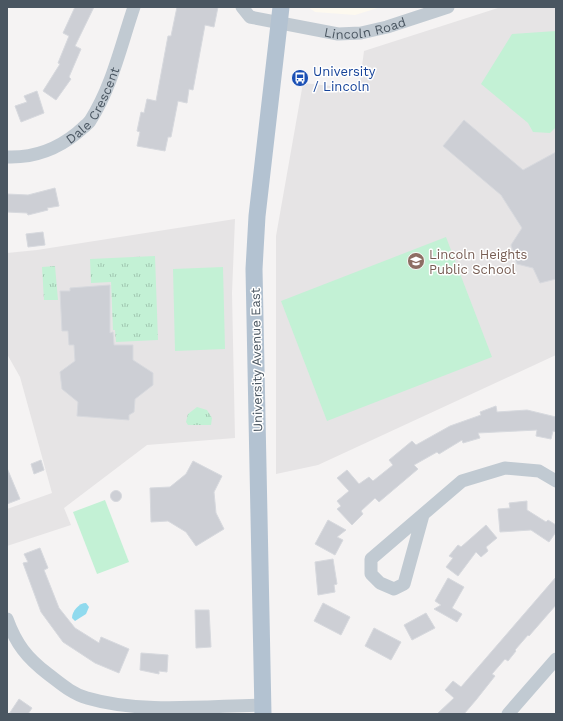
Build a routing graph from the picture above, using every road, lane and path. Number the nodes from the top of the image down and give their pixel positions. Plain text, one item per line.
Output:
1 (134, 7) edge
2 (242, 7) edge
3 (448, 7) edge
4 (280, 15) edge
5 (7, 157) edge
6 (556, 481) edge
7 (423, 515) junction
8 (7, 619) edge
9 (11, 640) edge
10 (556, 659) edge
11 (552, 673) edge
12 (263, 710) edge
13 (155, 711) edge
14 (508, 714) edge

1 - 5 street, Dale Crescent
2 - 4 street
3 - 4 street, Lincoln Road
4 - 12 main road, University Avenue East
6 - 7 street
7 - 7 street
8 - 9 street
9 - 13 street
10 - 11 street
11 - 14 street
12 - 13 street

